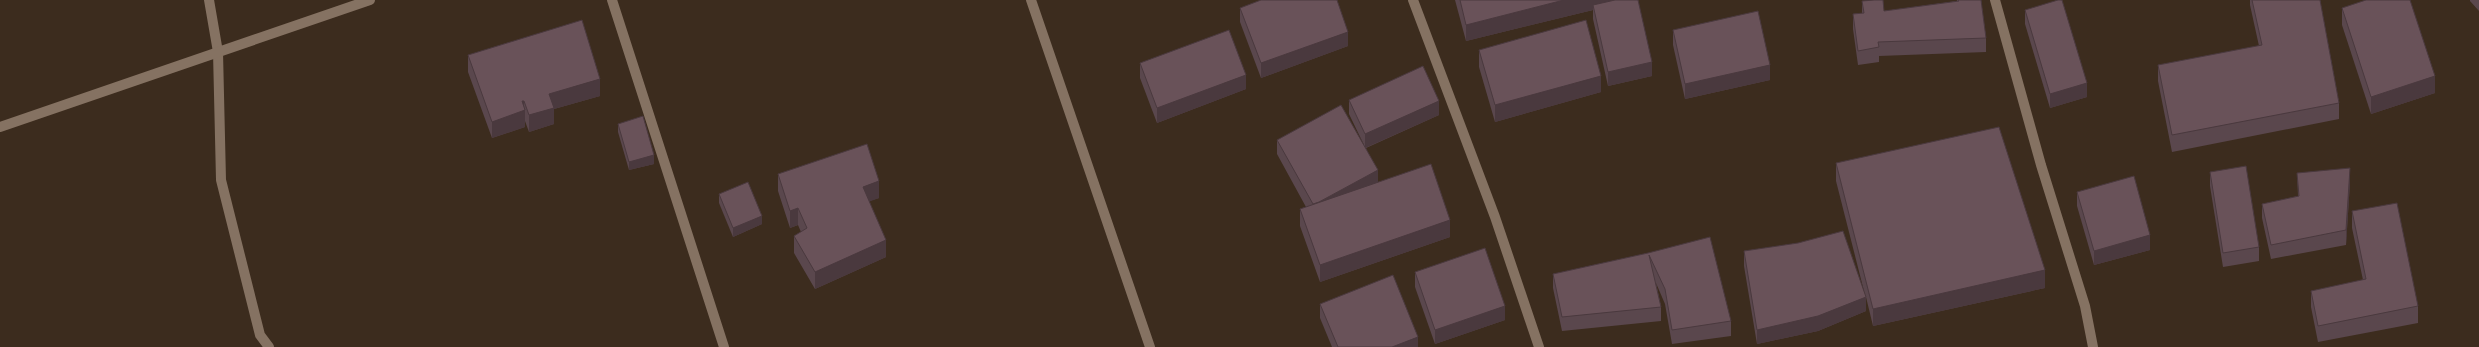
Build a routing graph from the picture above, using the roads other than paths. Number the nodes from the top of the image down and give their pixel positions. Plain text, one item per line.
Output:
1 (209, 0) edge
2 (370, 0) edge
3 (612, 0) edge
4 (1031, 0) edge
5 (1413, 0) edge
6 (1995, 0) edge
7 (218, 52) junction
8 (0, 127) edge
9 (269, 347) edge
10 (724, 347) edge
11 (1150, 347) edge
12 (1538, 347) edge
13 (2093, 347) edge

1 - 7 street
2 - 7 street
3 - 10 street
4 - 11 street
5 - 12 street
6 - 13 street
7 - 8 street
7 - 9 street

